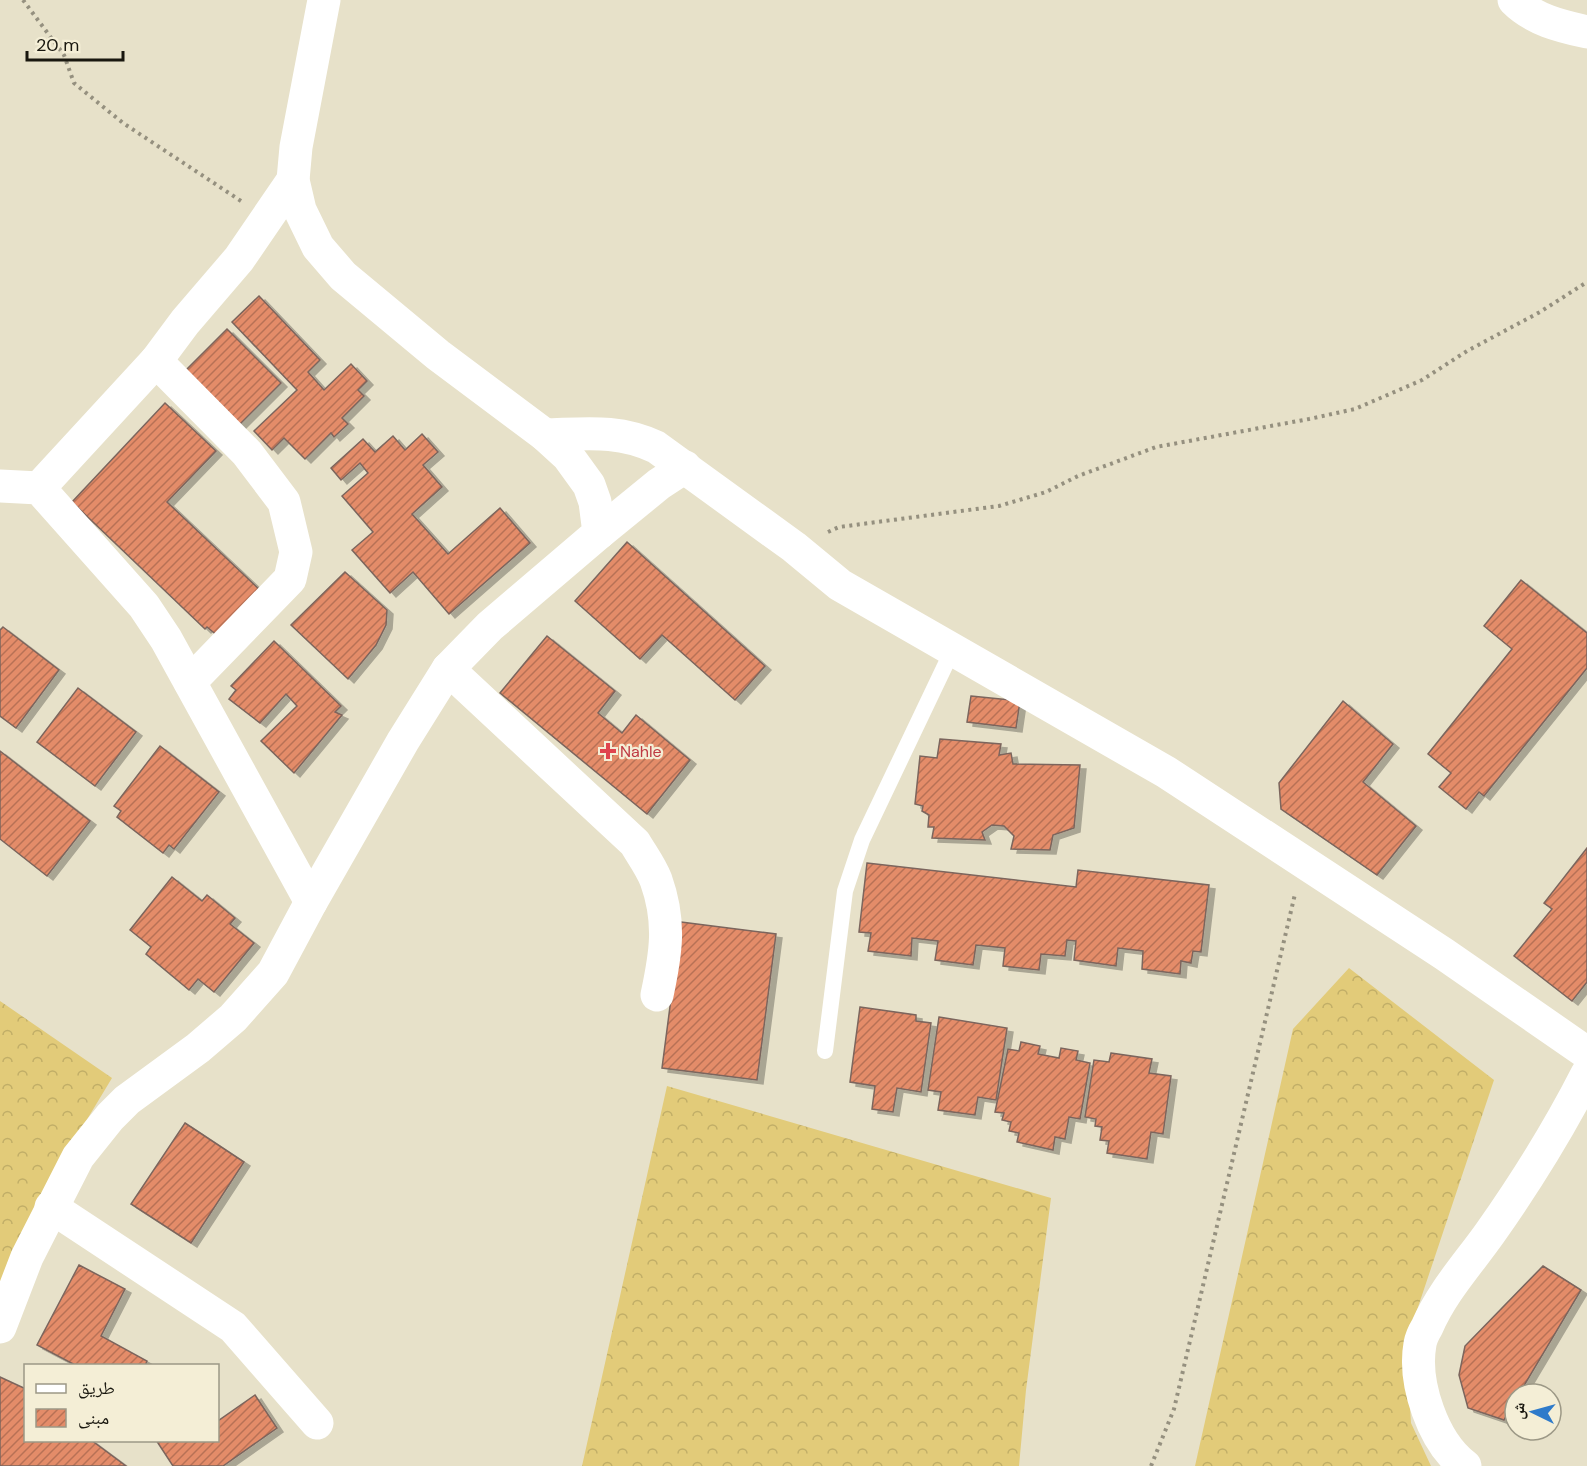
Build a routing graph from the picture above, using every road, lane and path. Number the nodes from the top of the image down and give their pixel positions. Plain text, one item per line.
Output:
1 (23, 0) edge
2 (324, 0) edge
3 (1514, 0) edge
4 (1587, 32) edge
5 (293, 180) junction
6 (267, 219) junction
7 (1587, 282) edge
8 (156, 361) junction
9 (545, 435) junction
10 (685, 467) junction
11 (0, 486) edge
12 (39, 488) junction
13 (599, 532) junction
14 (794, 547) junction
15 (953, 650) junction
16 (448, 669) junction
17 (190, 682) junction
18 (1303, 862) junction
19 (311, 902) junction
20 (657, 995) dead end
21 (825, 1051) dead end
22 (1587, 1053) edge
23 (1587, 1074) edge
24 (51, 1207) junction
25 (0, 1327) edge
26 (317, 1423) dead end
27 (1151, 1466) edge
28 (1465, 1466) edge

1 - 6 path
2 - 5 street
3 - 4 street
5 - 6 street
5 - 9 street
6 - 8 street
7 - 14 path
8 - 12 street
8 - 17 street
9 - 10 street
9 - 13 street
10 - 13 street
10 - 14 street
11 - 12 street
12 - 17 street
13 - 16 street
14 - 15 street
15 - 18 street
15 - 21 lane
16 - 19 street
16 - 20 street
17 - 19 street
18 - 22 street
18 - 27 path
19 - 24 street
23 - 28 street
24 - 25 street
24 - 26 street

